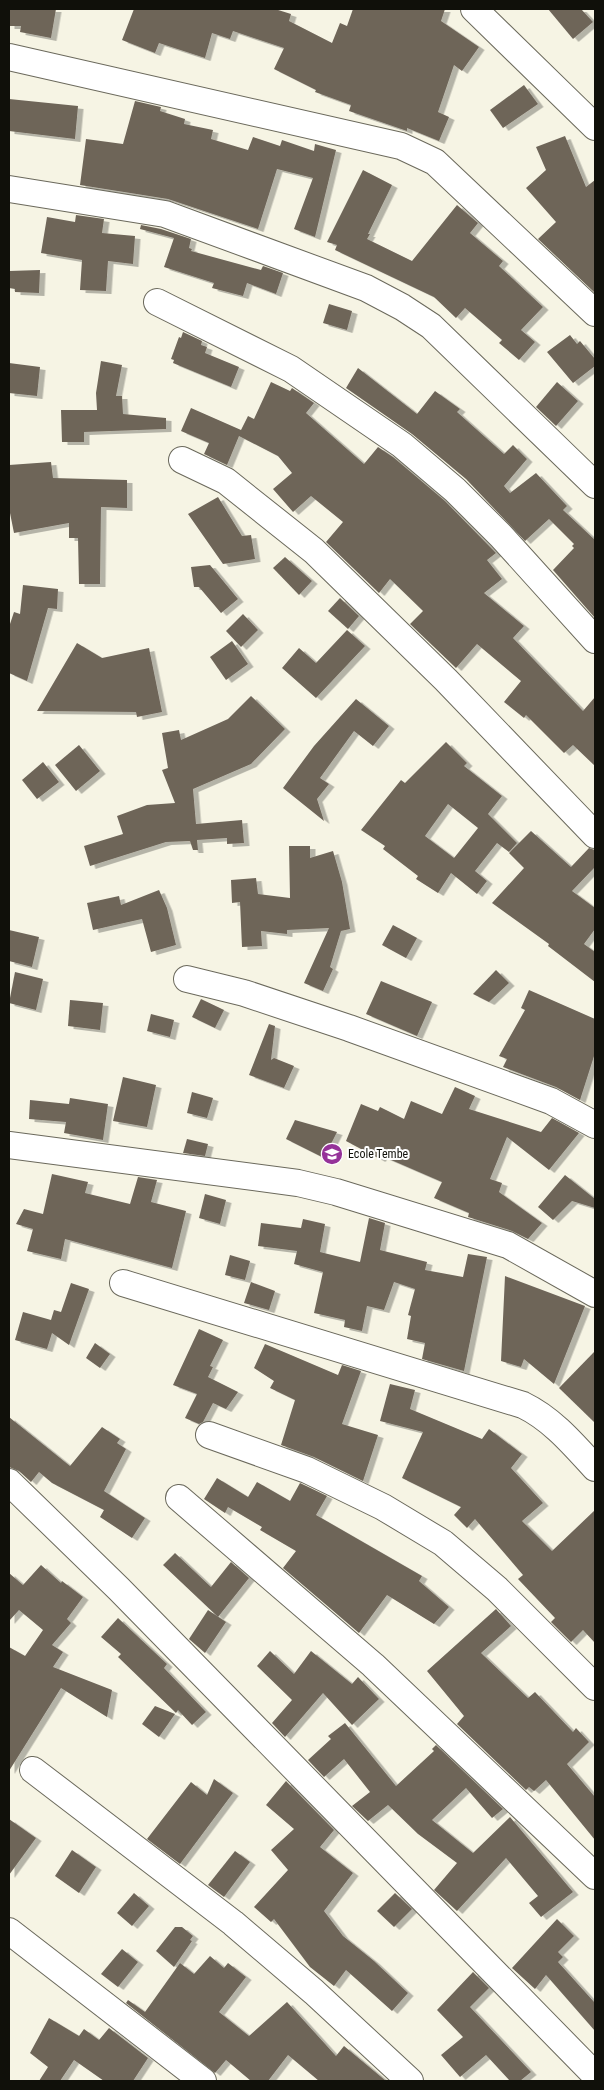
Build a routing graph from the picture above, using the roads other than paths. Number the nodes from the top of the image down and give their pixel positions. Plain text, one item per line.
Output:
1 (474, 9) edge
2 (9, 57) edge
3 (595, 127) edge
4 (9, 189) edge
5 (157, 302) dead end
6 (595, 313) edge
7 (182, 460) dead end
8 (595, 485) edge
9 (595, 640) edge
10 (595, 835) edge
11 (187, 979) dead end
12 (595, 1126) edge
13 (9, 1145) edge
14 (123, 1283) dead end
15 (595, 1294) edge
16 (209, 1435) dead end
17 (595, 1468) edge
18 (9, 1482) edge
19 (179, 1498) dead end
20 (595, 1687) edge
21 (32, 1770) dead end
22 (595, 1876) edge
23 (9, 1931) edge
24 (595, 2075) edge
25 (204, 2081) edge
26 (410, 2081) edge

1 - 3 street
2 - 6 street
4 - 8 street
5 - 9 street
7 - 10 street
11 - 12 street
13 - 15 street
14 - 17 street
16 - 20 street
18 - 24 street
19 - 22 street
21 - 26 street
23 - 25 street

